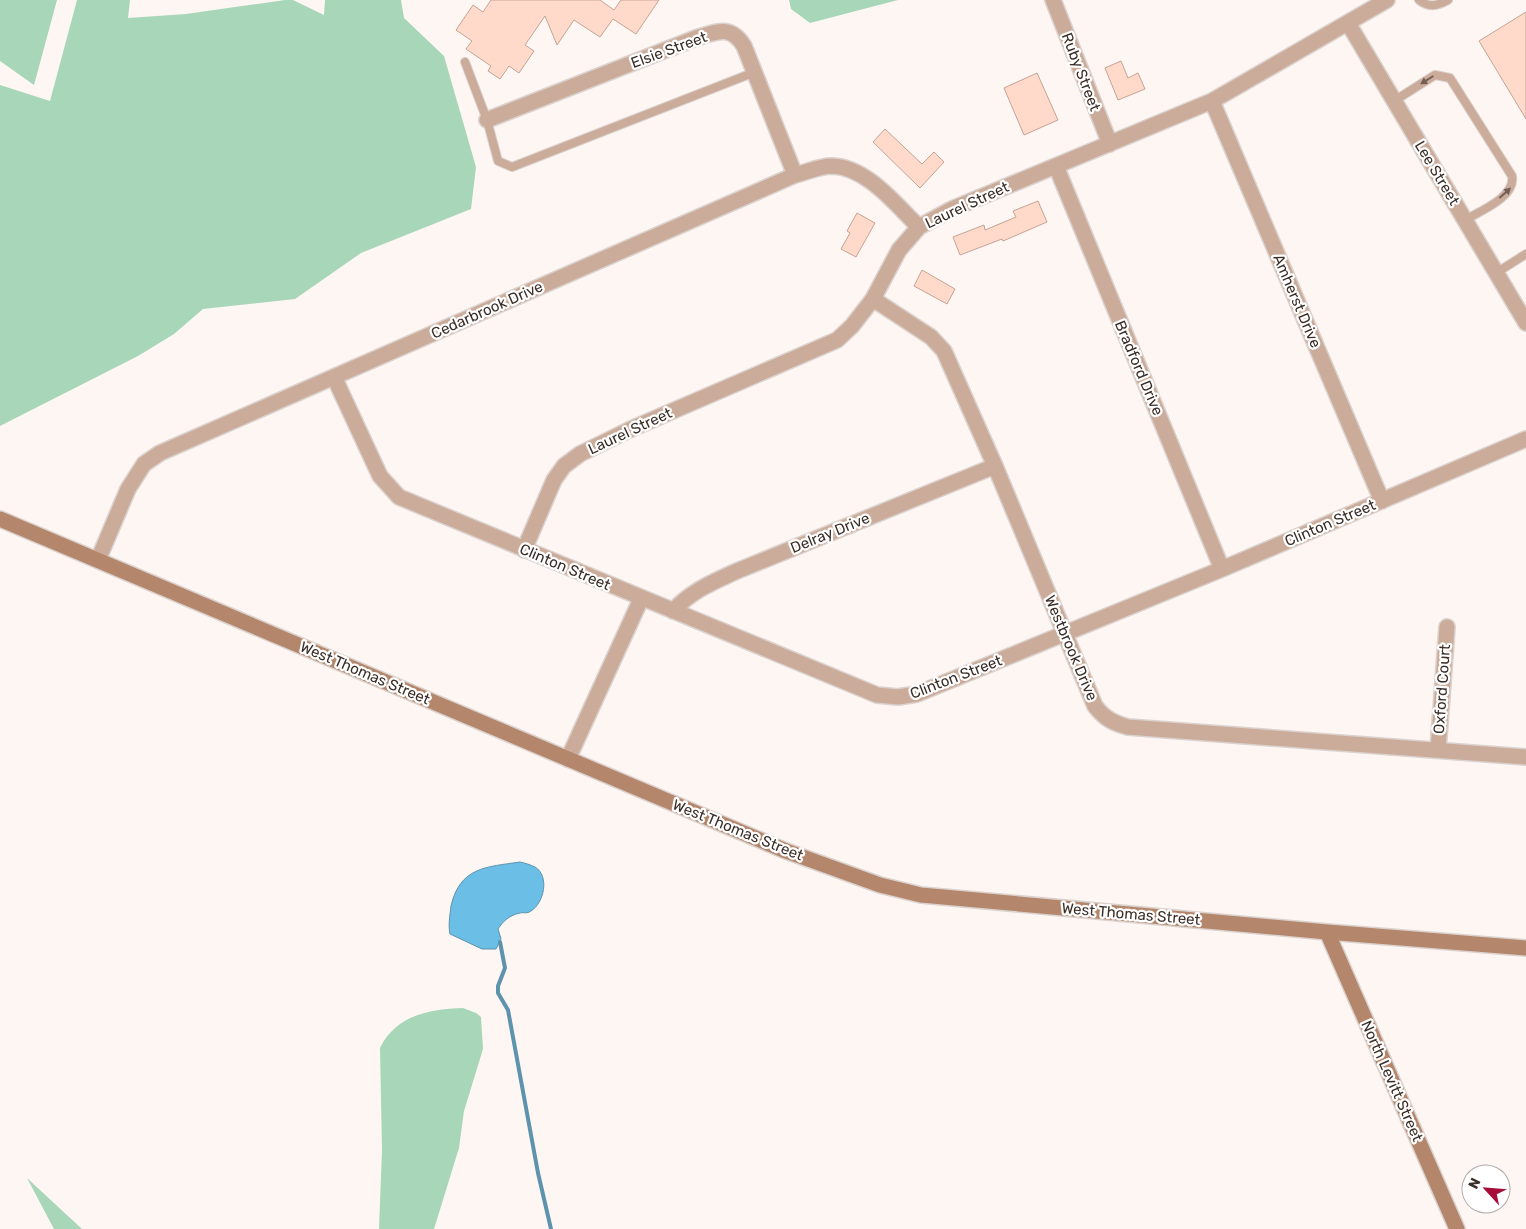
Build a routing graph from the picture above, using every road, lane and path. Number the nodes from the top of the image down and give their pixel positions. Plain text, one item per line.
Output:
1 (1053, 0) edge
2 (1387, 0) edge
3 (1418, 0) edge
4 (1448, 0) edge
5 (1348, 23) junction
6 (465, 62) dead end
7 (755, 72) junction
8 (1212, 100) junction
9 (1394, 101) junction
10 (487, 120) junction
11 (1110, 144) junction
12 (1056, 166) junction
13 (795, 175) junction
14 (1465, 220) junction
15 (919, 227) junction
16 (1526, 254) edge
17 (1496, 273) junction
18 (873, 299) junction
19 (1526, 323) edge
20 (334, 377) junction
21 (1526, 439) edge
22 (995, 466) junction
23 (1382, 501) junction
24 (0, 519) edge
25 (524, 550) junction
26 (98, 560) junction
27 (1222, 569) junction
28 (641, 598) junction
29 (673, 611) junction
30 (1447, 627) dead end
31 (1064, 634) junction
32 (1438, 750) junction
33 (1526, 757) edge
34 (568, 759) junction
35 (1327, 932) junction
36 (1526, 948) edge
37 (1458, 1229) edge

1 - 11 street, Ruby Street
2 - 5 street, Laurel Street
3 - 4 lane
5 - 8 street, Laurel Street
5 - 9 street, Lee Street
6 - 10 lane
7 - 10 street, Elsie Street
7 - 10 lane
7 - 13 street, Elsie Street
8 - 11 street, Laurel Street
8 - 23 street, Amherst Drive
9 - 14 street, Lee Street
14 -> 9 lane
11 - 12 street, Laurel Street
12 - 15 street, Laurel Street
12 - 27 street, Bradford Drive
13 - 15 street, Cedarbrook Drive
13 - 20 street, Cedarbrook Drive
14 - 17 street, Lee Street
15 - 18 street, Laurel Street
16 - 17 lane
17 - 19 street, Lee Street
18 - 22 street, Westbrook Drive
18 - 25 street, Laurel Street
20 - 25 street, Clinton Street
20 - 26 street, Cedarbrook Drive
21 - 23 street, Clinton Street
22 - 29 street, Delray Drive
22 - 31 street, Westbrook Drive
23 - 27 street, Clinton Street
24 - 26 street, West Thomas Street
25 - 28 street, Clinton Street
26 - 34 street, West Thomas Street
27 - 31 street, Clinton Street
28 - 29 street, Clinton Street
28 - 34 street
29 - 31 street, Clinton Street
30 - 32 street, Oxford Court
31 - 32 street, Westbrook Drive
32 - 33 street, Westbrook Drive
34 - 35 street, West Thomas Street
35 - 36 street, West Thomas Street
35 - 37 street, North Levitt Street

